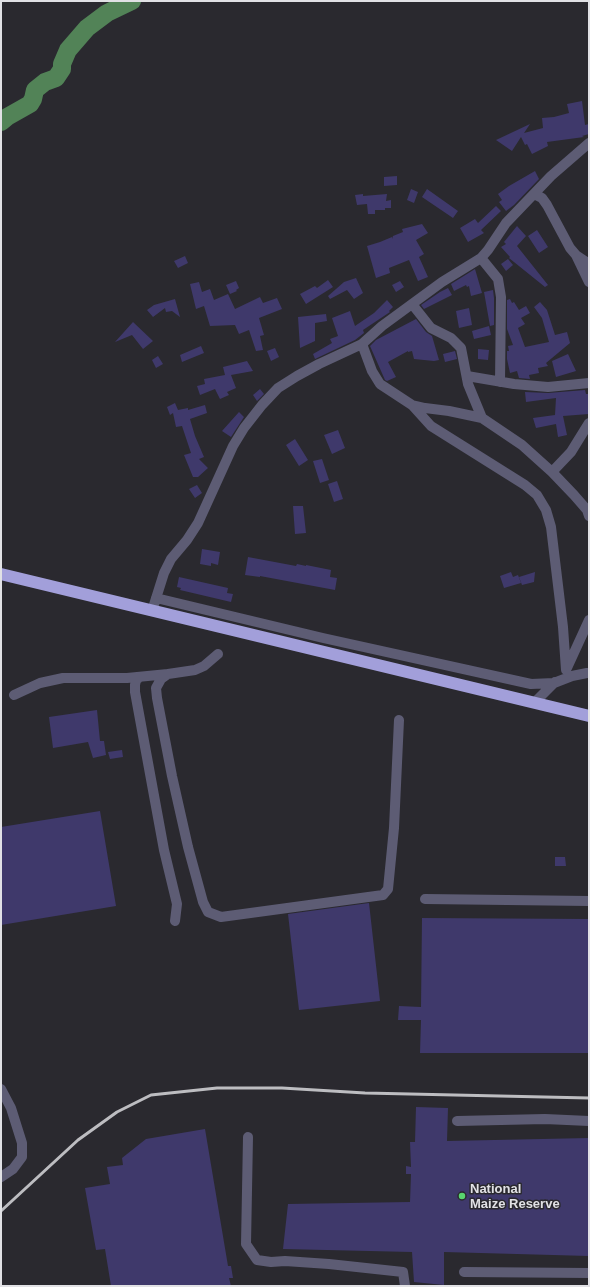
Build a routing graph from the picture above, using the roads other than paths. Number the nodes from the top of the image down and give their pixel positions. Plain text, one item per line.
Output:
1 (589, 143) edge
2 (534, 194) junction
3 (576, 256) junction
4 (481, 258) junction
5 (589, 264) edge
6 (589, 282) edge
7 (412, 304) junction
8 (362, 344) junction
9 (467, 376) junction
10 (500, 382) junction
11 (589, 383) edge
12 (412, 405) junction
13 (482, 418) junction
14 (589, 423) edge
15 (552, 472) junction
16 (589, 516) edge
17 (1, 574) edge
18 (156, 598) junction
19 (152, 611) junction
20 (589, 620) edge
21 (218, 654) dead end
22 (566, 670) junction
23 (589, 673) edge
24 (168, 674) junction
25 (140, 677) junction
26 (554, 683) junction
27 (14, 695) dead end
28 (534, 703) junction
29 (589, 716) edge
30 (398, 720) dead end
31 (425, 899) dead end
32 (589, 901) edge
33 (175, 920) dead end
34 (1, 1089) edge
35 (457, 1121) dead end
36 (589, 1121) edge
37 (248, 1137) dead end
38 (1, 1177) edge
39 (464, 1272) dead end
40 (589, 1273) edge
41 (405, 1286) edge

1 - 2 street
2 - 3 street
2 - 4 street
3 - 5 street
3 - 6 street
4 - 7 street
4 - 10 street
7 - 8 street
7 - 9 street
8 - 12 street
8 - 18 street
9 - 10 street
9 - 13 street
10 - 11 street
12 - 13 street
12 - 22 street
13 - 15 street
14 - 15 street
15 - 16 street
17 - 19 highway
18 - 19 street
18 - 26 street
19 - 28 highway
20 - 22 street
21 - 24 street
22 - 26 street
23 - 26 street
24 - 25 street
24 - 30 street
25 - 27 street
25 - 33 street
26 - 28 street
28 - 29 highway
31 - 32 street
34 - 38 street
35 - 36 street
37 - 41 street
39 - 40 street

